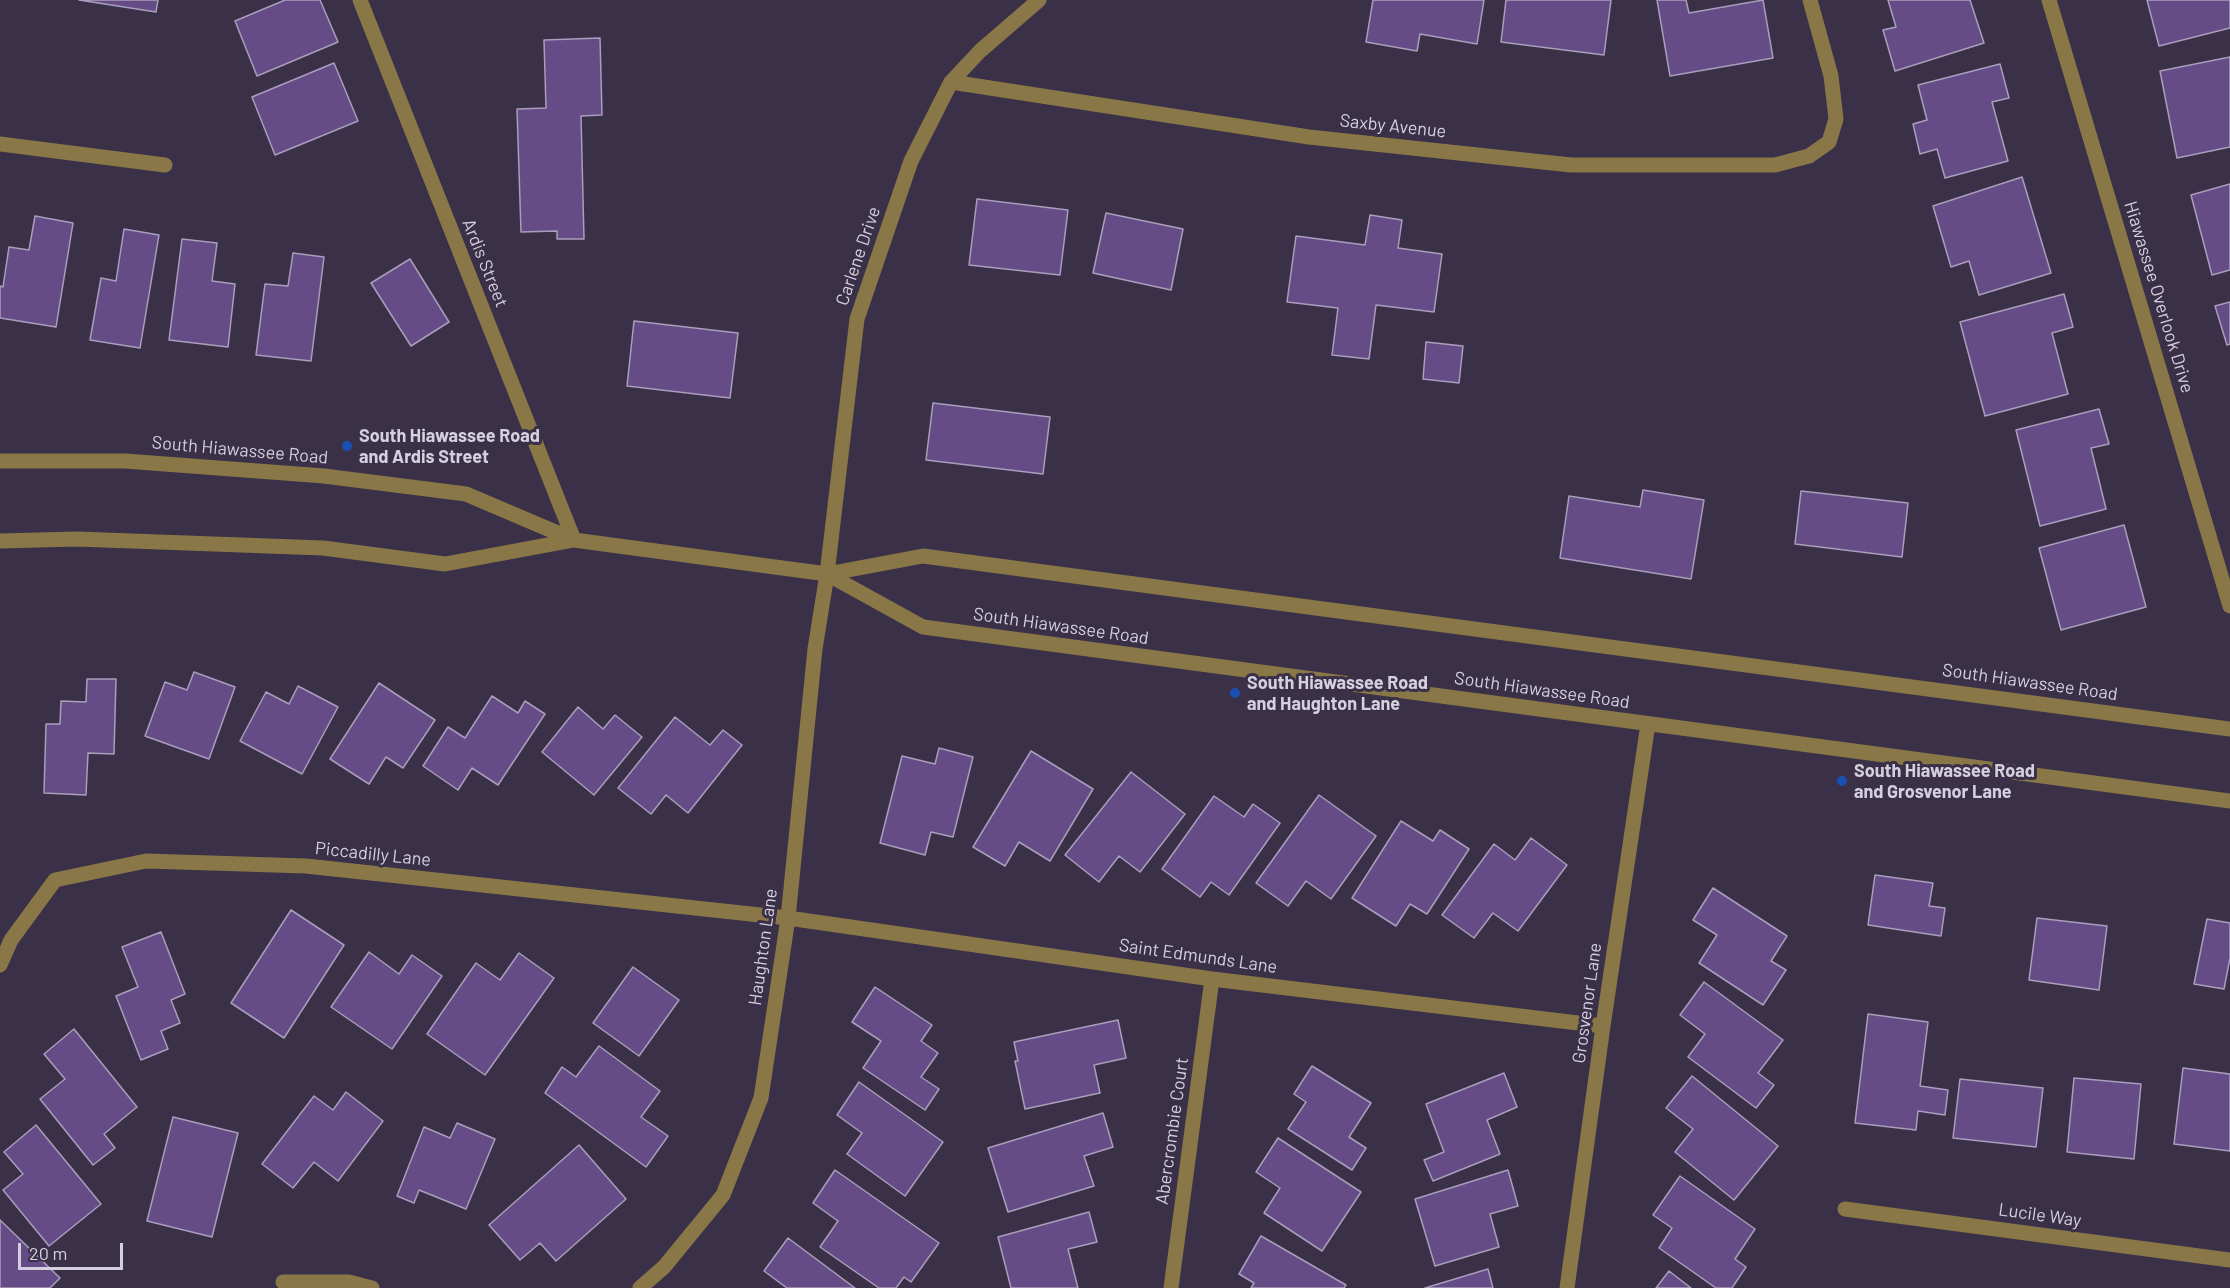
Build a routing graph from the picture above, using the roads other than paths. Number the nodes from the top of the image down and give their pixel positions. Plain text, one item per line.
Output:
1 (360, 0) edge
2 (1039, 0) edge
3 (1810, 0) edge
4 (2049, 0) edge
5 (951, 82) junction
6 (0, 144) edge
7 (165, 165) dead end
8 (0, 461) edge
9 (574, 540) junction
10 (0, 541) edge
11 (827, 574) junction
12 (2230, 606) edge
13 (1648, 724) junction
14 (2230, 729) edge
15 (2230, 801) edge
16 (788, 918) junction
17 (0, 966) edge
18 (1212, 979) junction
19 (1603, 1026) junction
20 (1845, 1209) dead end
21 (2230, 1260) edge
22 (283, 1282) dead end
23 (372, 1288) edge
24 (640, 1288) edge
25 (1171, 1288) edge
26 (1567, 1288) edge

1 - 9 street, Ardis Street
2 - 5 street, Carlene Drive
3 - 5 street, Saxby Avenue
4 - 12 street, Hiawassee Overlook Drive
5 - 11 street, Carlene Drive
6 - 7 street
8 - 9 street, South Hiawassee Road
9 - 10 street, South Hiawassee Road
9 - 11 street, South Hiawassee Road
11 - 13 street, South Hiawassee Road
11 - 14 street, South Hiawassee Road
11 - 16 street, Haughton Lane
13 - 15 street, South Hiawassee Road
13 - 19 street, Grosvenor Lane
16 - 17 street, Piccadilly Lane
16 - 18 street, Saint Edmunds Lane
16 - 24 street, Haughton Lane
18 - 19 street, Saint Edmunds Lane
18 - 25 street, Abercrombie Court
19 - 26 street, Grosvenor Lane
20 - 21 street, Lucile Way
22 - 23 street

